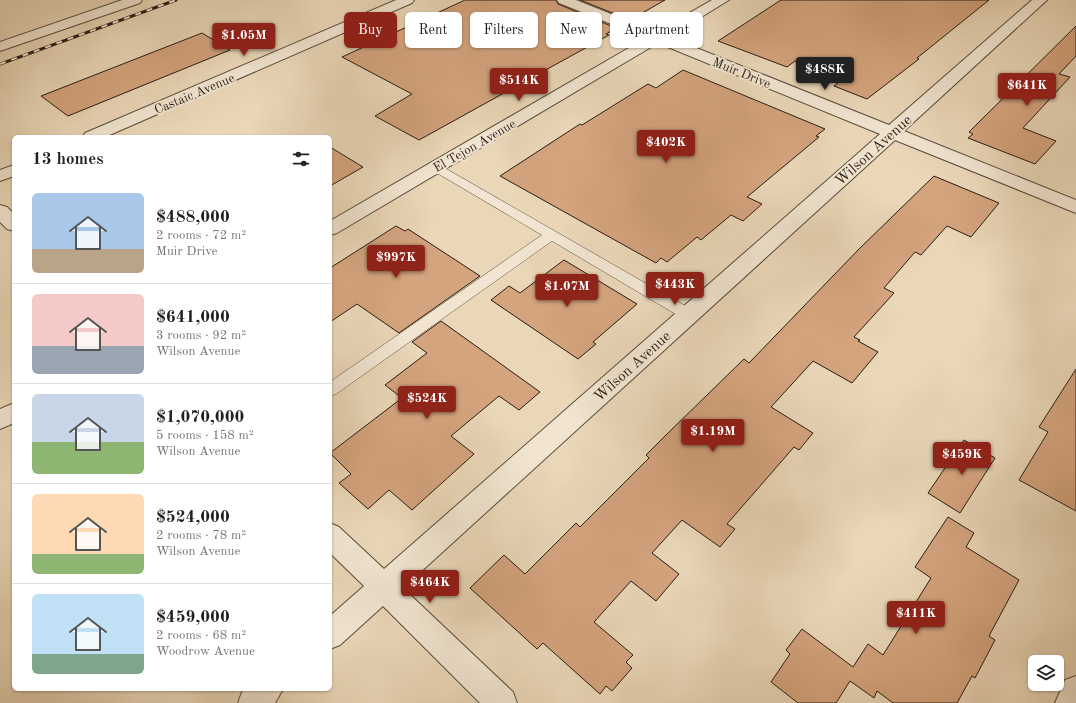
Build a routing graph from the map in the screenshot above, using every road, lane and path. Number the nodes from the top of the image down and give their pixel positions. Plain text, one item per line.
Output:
1 (135, 0) edge
2 (407, 0) edge
3 (564, 0) edge
4 (722, 0) edge
5 (1040, 0) edge
6 (701, 12) edge
7 (610, 19) edge
8 (0, 48) edge
9 (640, 48) edge
10 (682, 48) edge
11 (892, 133) junction
12 (95, 135) edge
13 (436, 167) junction
14 (12, 171) edge
15 (0, 176) edge
16 (1076, 207) edge
17 (0, 211) edge
18 (12, 223) edge
19 (332, 228) edge
20 (551, 235) junction
21 (689, 315) junction
22 (332, 389) edge
23 (12, 413) edge
24 (0, 420) edge
25 (332, 537) edge
26 (384, 588) junction
27 (332, 633) edge
28 (266, 691) edge
29 (1076, 691) edge
30 (252, 703) edge
31 (502, 703) edge
32 (1070, 703) edge

1 - 8 street
2 - 12 street, Castaic Avenue
3 - 7 street, Muir Drive
4 - 6 street, El Tejon Avenue
5 - 11 street, Wilson Avenue
9 - 13 street, El Tejon Avenue
10 - 11 street, Muir Drive
11 - 16 street, Muir Drive
11 - 21 street, Wilson Avenue
13 - 19 street, El Tejon Avenue
13 - 20 lane
14 - 15 street
17 - 18 street
20 - 21 lane
20 - 22 lane
21 - 26 street, Wilson Avenue
23 - 24 street
25 - 26 street
26 - 27 street, Wilson Avenue
26 - 31 street
28 - 30 street
29 - 32 street

